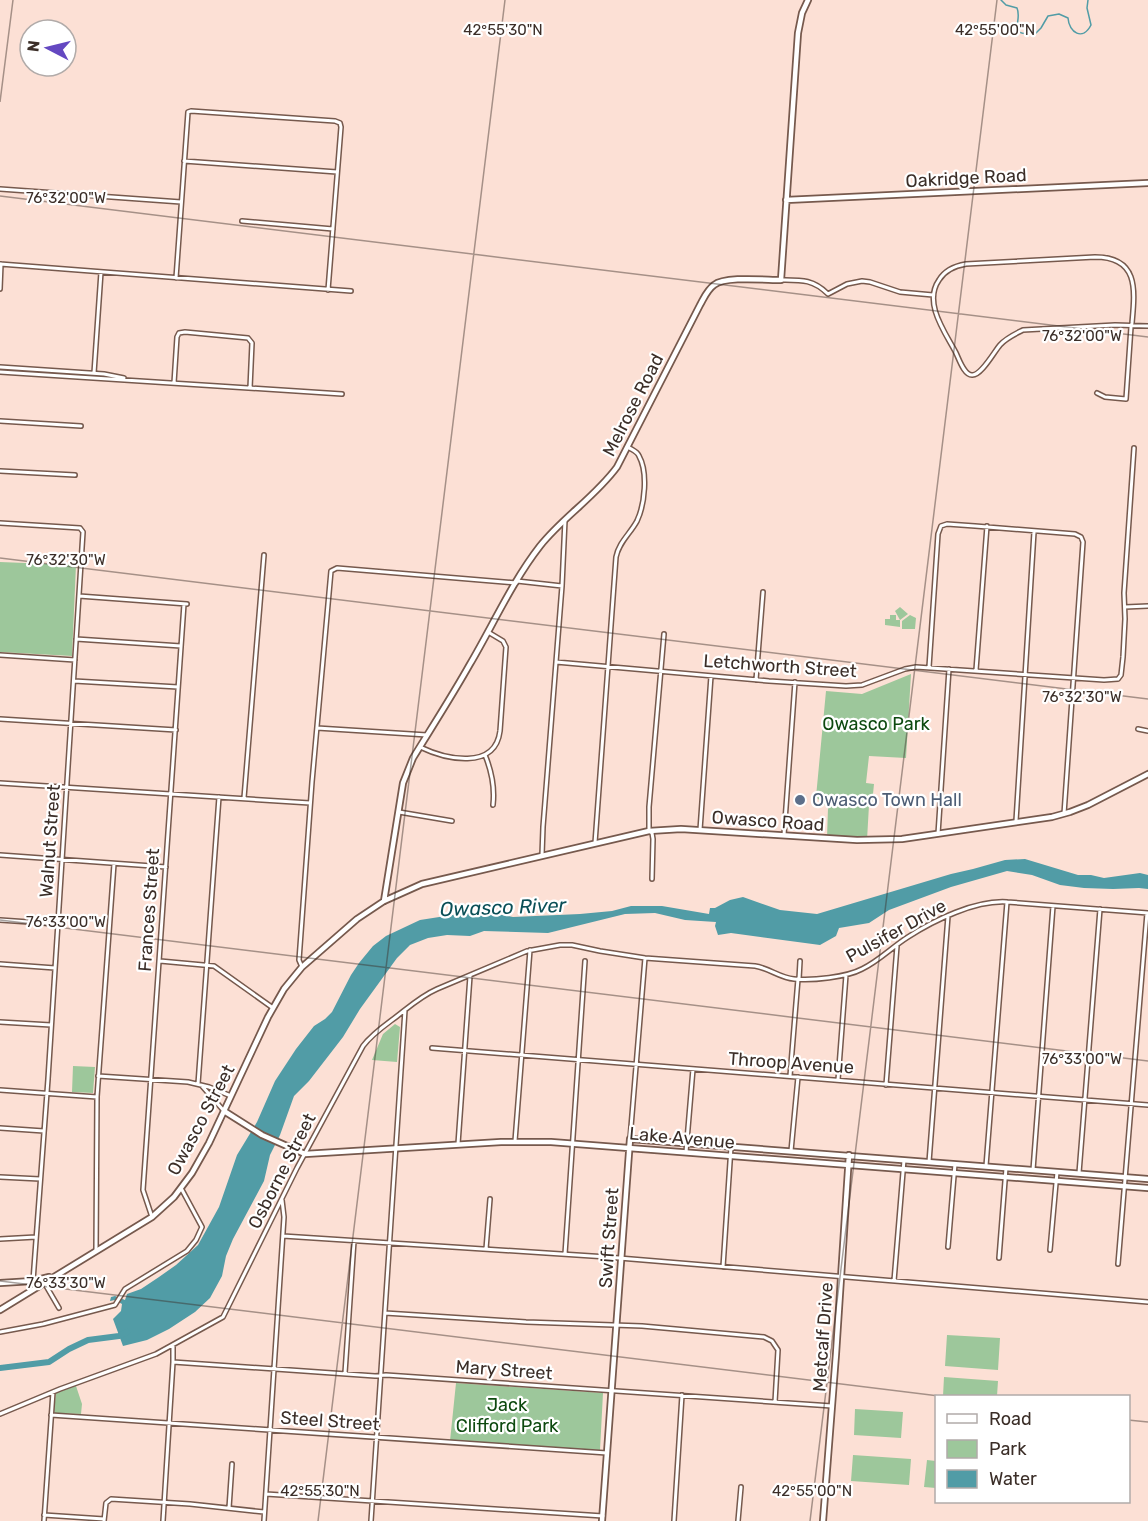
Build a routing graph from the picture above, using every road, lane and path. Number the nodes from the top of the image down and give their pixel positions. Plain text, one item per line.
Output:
1 (808, 0) edge
2 (184, 160) junction
3 (337, 172) junction
4 (1148, 183) edge
5 (0, 189) edge
6 (786, 200) junction
7 (181, 202) junction
8 (242, 222) dead end
9 (333, 229) junction
10 (1, 264) edge
11 (101, 272) junction
12 (176, 278) junction
13 (781, 280) junction
14 (0, 288) edge
15 (328, 290) junction
16 (351, 291) dead end
17 (933, 296) junction
18 (1132, 325) junction
19 (1148, 326) edge
20 (0, 369) edge
21 (93, 375) junction
22 (174, 383) junction
23 (250, 388) junction
24 (1098, 393) dead end
25 (342, 394) dead end
26 (0, 421) edge
27 (81, 426) dead end
28 (628, 447) junction
29 (1134, 447) dead end
30 (0, 471) edge
31 (75, 476) dead end
32 (566, 520) junction
33 (0, 523) edge
34 (987, 526) junction
35 (1034, 531) junction
36 (264, 555) dead end
37 (516, 582) junction
38 (562, 586) junction
39 (763, 592) dead end
40 (79, 597) junction
41 (1148, 606) edge
42 (1125, 607) junction
43 (488, 632) junction
44 (664, 634) dead end
45 (76, 639) junction
46 (181, 646) junction
47 (0, 655) edge
48 (75, 660) junction
49 (556, 662) junction
50 (608, 666) junction
51 (929, 667) junction
52 (949, 669) junction
53 (976, 670) junction
54 (659, 671) junction
55 (1025, 674) junction
56 (711, 675) junction
57 (1073, 678) junction
58 (756, 680) junction
59 (74, 681) junction
60 (795, 682) junction
61 (178, 687) junction
62 (0, 719) edge
63 (71, 724) junction
64 (317, 728) junction
65 (1138, 729) dead end
66 (176, 730) junction
67 (1148, 730) edge
68 (427, 735) junction
69 (420, 747) junction
70 (485, 755) junction
71 (1148, 774) edge
72 (0, 783) edge
73 (67, 787) junction
74 (171, 794) junction
75 (219, 797) junction
76 (244, 798) junction
77 (310, 802) junction
78 (493, 805) dead end
79 (398, 812) junction
80 (1064, 814) junction
81 (452, 821) dead end
82 (1016, 823) junction
83 (700, 830) junction
84 (649, 831) junction
85 (938, 834) junction
86 (784, 836) junction
87 (595, 843) junction
88 (0, 855) edge
89 (542, 855) junction
90 (62, 860) junction
91 (114, 864) junction
92 (166, 867) junction
93 (652, 879) dead end
94 (384, 901) junction
95 (1007, 902) junction
96 (1053, 905) junction
97 (1100, 909) junction
98 (1147, 913) edge
99 (948, 916) junction
100 (0, 920) edge
101 (58, 924) junction
102 (897, 945) junction
103 (586, 949) joint
104 (530, 950) junction
105 (645, 958) junction
106 (159, 961) junction
107 (585, 961) dead end
108 (800, 961) dead end
109 (0, 964) edge
110 (207, 964) junction
111 (55, 968) junction
112 (301, 968) junction
113 (846, 975) junction
114 (470, 976) junction
115 (799, 979) junction
116 (273, 1008) junction
117 (405, 1010) junction
118 (0, 1022) edge
119 (51, 1025) junction
120 (432, 1048) dead end
121 (465, 1051) junction
122 (521, 1056) junction
123 (578, 1060) junction
124 (636, 1064) junction
125 (693, 1069) junction
126 (98, 1076) junction
127 (790, 1076) junction
128 (798, 1077) junction
129 (150, 1080) junction
130 (838, 1080) junction
131 (199, 1084) junction
132 (886, 1084) junction
133 (935, 1088) junction
134 (0, 1090) edge
135 (992, 1092) junction
136 (46, 1093) junction
137 (231, 1096) junction
138 (1038, 1096) junction
139 (97, 1097) junction
140 (1084, 1099) junction
141 (1132, 1104) junction
142 (1148, 1105) edge
143 (224, 1111) junction
144 (0, 1128) edge
145 (44, 1131) junction
146 (630, 1139) junction
147 (515, 1141) junction
148 (572, 1143) junction
149 (687, 1143) junction
150 (458, 1144) junction
151 (629, 1147) junction
152 (731, 1147) junction
153 (396, 1149) junction
154 (791, 1151) junction
155 (686, 1152) junction
156 (305, 1154) junction
157 (731, 1155) junction
158 (849, 1155) junction
159 (904, 1160) junction
160 (930, 1162) junction
161 (955, 1164) junction
162 (849, 1165) junction
163 (986, 1166) junction
164 (1006, 1168) junction
165 (903, 1169) junction
166 (1033, 1170) junction
167 (1057, 1172) junction
168 (954, 1173) junction
169 (1079, 1173) junction
170 (0, 1177) edge
171 (1005, 1177) junction
172 (1126, 1177) junction
173 (40, 1179) junction
174 (1148, 1179) edge
175 (1056, 1181) junction
176 (1124, 1187) junction
177 (181, 1188) junction
178 (1148, 1188) edge
179 (490, 1199) dead end
180 (282, 1200) junction
181 (152, 1217) junction
182 (283, 1236) junction
183 (36, 1237) junction
184 (0, 1239) edge
185 (354, 1240) junction
186 (390, 1242) junction
187 (948, 1247) dead end
188 (486, 1248) junction
189 (1050, 1250) dead end
190 (96, 1251) junction
191 (565, 1254) junction
192 (999, 1258) dead end
193 (621, 1259) junction
194 (1118, 1264) dead end
195 (723, 1267) junction
196 (60, 1273) junction
197 (841, 1277) junction
198 (33, 1281) junction
199 (894, 1281) junction
200 (44, 1282) junction
201 (0, 1283) edge
202 (36, 1287) junction
203 (1148, 1302) edge
204 (59, 1308) dead end
205 (0, 1310) edge
206 (385, 1313) junction
207 (616, 1326) junction
208 (0, 1332) edge
209 (173, 1345) junction
210 (173, 1362) junction
211 (274, 1369) junction
212 (345, 1373) junction
213 (380, 1376) junction
214 (612, 1391) junction
215 (53, 1392) junction
216 (682, 1395) junction
217 (775, 1402) junction
218 (832, 1406) junction
219 (0, 1414) edge
220 (51, 1415) junction
221 (169, 1424) junction
222 (270, 1430) junction
223 (377, 1438) junction
224 (607, 1453) junction
225 (232, 1464) dead end
226 (741, 1487) dead end
227 (266, 1494) junction
228 (373, 1501) junction
229 (165, 1502) junction
230 (229, 1508) junction
231 (265, 1512) junction
232 (44, 1515) junction
233 (603, 1519) edge
234 (104, 1520) edge
235 (44, 1521) edge
236 (163, 1521) edge
237 (264, 1521) edge
238 (371, 1521) edge
239 (674, 1521) edge
240 (738, 1521) edge
241 (823, 1521) edge

1 - 6 main road
2 - 3 street
2 - 3 street
2 - 7 street
3 - 9 street
4 - 6 main road, Oakridge Road
5 - 7 street
6 - 13 main road
7 - 12 street
8 - 9 street
9 - 15 street
10 - 11 street
10 - 14 street
11 - 12 street
11 - 21 street
12 - 15 street
13 - 17 street
13 - 28 main road, Melrose Road
15 - 16 street
17 - 18 street
17 - 18 street
18 - 19 street
18 - 24 street
20 - 21 street
21 - 22 street
22 - 23 street
22 - 23 street
23 - 25 street
26 - 27 street
28 - 32 main road, Melrose Road
28 - 50 street
29 - 42 street
30 - 31 street
32 - 37 main road, Melrose Road
32 - 38 street
33 - 40 street, Walnut Street
34 - 35 street
34 - 51 street
34 - 53 street
35 - 55 street
35 - 57 street
36 - 76 street
37 - 38 street
37 - 43 main road, Melrose Road
37 - 64 street
38 - 49 street
39 - 58 street
40 - 45 street, Walnut Street
40 - 46 street, Frances Street
41 - 42 street
42 - 57 street, Letchworth Street
43 - 68 main road, Melrose Road
43 - 70 street
44 - 54 street
45 - 46 street
45 - 48 street, Walnut Street
46 - 61 street, Frances Street
47 - 48 street
48 - 59 street, Walnut Street
49 - 50 street, Letchworth Street
49 - 89 street
50 - 54 street, Letchworth Street
50 - 87 street
51 - 52 street, Letchworth Street
51 - 60 street, Letchworth Street
52 - 53 street, Letchworth Street
52 - 85 street
53 - 55 street, Letchworth Street
54 - 56 street, Letchworth Street
54 - 84 street
55 - 57 street, Letchworth Street
55 - 82 street
56 - 58 street, Letchworth Street
56 - 83 street
57 - 80 street
58 - 60 street, Letchworth Street
59 - 61 street
59 - 63 street, Walnut Street
60 - 86 street
61 - 66 street, Frances Street
62 - 63 street
63 - 66 street
63 - 73 street, Walnut Street
64 - 68 street
64 - 77 street
65 - 67 street
66 - 74 street, Frances Street
68 - 69 main road, Melrose Road
69 - 70 street
69 - 79 main road, Melrose Road
70 - 78 street
71 - 80 main road, Owasco Road
72 - 73 street
73 - 74 street
73 - 90 street, Walnut Street
74 - 75 street
74 - 92 street, Frances Street
75 - 76 street
75 - 110 street
76 - 77 street
77 - 112 street
79 - 81 street
79 - 94 main road, Melrose Road
80 - 82 main road, Owasco Road
82 - 85 main road, Owasco Road
83 - 84 main road, Owasco Road
83 - 86 main road, Owasco Road
84 - 87 main road, Owasco Road
84 - 93 street
85 - 86 main road, Owasco Road
87 - 89 main road, Owasco Road
88 - 90 street
89 - 94 main road, Owasco Road
90 - 91 street
90 - 101 street, Walnut Street
91 - 92 street
91 - 126 street
92 - 106 street, Frances Street
94 - 112 main road, Owasco Road
95 - 96 street, Pulsifer Drive
95 - 99 street, Pulsifer Drive
95 - 135 street
96 - 97 street, Pulsifer Drive
96 - 138 street
97 - 98 street, Pulsifer Drive
97 - 140 street
98 - 141 street
99 - 102 street, Pulsifer Drive
99 - 133 street
100 - 101 street
101 - 111 street, Walnut Street
102 - 113 street, Pulsifer Drive
102 - 132 street
103 - 104 street, Osborne Street
103 - 105 street, Pulsifer Drive
104 - 114 street, Osborne Street
104 - 122 street
105 - 115 street, Pulsifer Drive
105 - 124 street, Swift Street
106 - 110 street
106 - 129 street, Frances Street
107 - 123 street
108 - 115 street
109 - 111 street
110 - 116 street
110 - 131 street
111 - 119 street, Walnut Street
112 - 116 main road, Owasco Street
113 - 115 street, Pulsifer Drive
113 - 130 street
114 - 117 street, Osborne Street
114 - 121 street
115 - 127 street
116 - 137 main road, Owasco Street
117 - 153 street
117 - 156 street, Osborne Street
118 - 119 street
119 - 136 street, Walnut Street
120 - 121 street, Throop Avenue
121 - 122 street, Throop Avenue
121 - 150 street
122 - 123 street, Throop Avenue
122 - 147 street
123 - 124 street, Throop Avenue
123 - 148 street
124 - 125 street, Throop Avenue
124 - 146 street, Swift Street
125 - 127 street, Throop Avenue
125 - 149 street
126 - 129 street
126 - 139 street
127 - 128 street, Throop Avenue
128 - 130 street, Throop Avenue
128 - 154 street
129 - 131 street
129 - 181 street, Frances Street
130 - 132 street, Throop Avenue
131 - 137 street
131 - 143 street
132 - 133 street, Throop Avenue
133 - 135 street, Throop Avenue
133 - 160 street
134 - 136 street
135 - 138 street, Throop Avenue
135 - 163 street
136 - 139 street
136 - 145 street, Walnut Street
137 - 143 main road, Owasco Street
138 - 140 street, Throop Avenue
138 - 166 street
139 - 190 street
140 - 141 street, Throop Avenue
140 - 169 street
141 - 142 street, Throop Avenue
141 - 172 street
143 - 156 main road, Lake Avenue
143 - 177 main road, Owasco Street
144 - 145 street
145 - 173 street, Walnut Street
146 - 149 main road, Lake Avenue
146 - 151 main road, Swift Street
147 - 148 main road, Lake Avenue
147 - 150 main road, Lake Avenue
148 - 151 main road, Lake Avenue
148 - 191 street
149 - 152 main road, Lake Avenue
149 - 155 street
150 - 153 main road, Lake Avenue
151 - 155 main road, Lake Avenue
151 - 193 main road, Swift Street
152 - 154 main road, Lake Avenue
152 - 157 street
153 - 156 main road, Lake Avenue
153 - 186 street
154 - 158 main road, Lake Avenue
155 - 157 main road, Lake Avenue
156 - 180 street, Osborne Street
157 - 162 main road, Lake Avenue
157 - 195 street
158 - 159 main road, Lake Avenue
158 - 162 main road, Metcalf Drive
159 - 160 main road, Lake Avenue
159 - 165 street
160 - 161 main road, Lake Avenue
161 - 163 main road, Lake Avenue
161 - 168 street
162 - 165 main road, Lake Avenue
162 - 197 main road, Metcalf Drive
163 - 164 main road, Lake Avenue
164 - 166 main road, Lake Avenue
164 - 171 street
165 - 168 main road, Lake Avenue
165 - 199 street
166 - 167 main road, Lake Avenue
167 - 169 main road, Lake Avenue
167 - 175 street
168 - 171 main road, Lake Avenue
168 - 187 street
169 - 172 main road, Lake Avenue
170 - 173 street
171 - 175 main road, Lake Avenue
171 - 192 street
172 - 174 main road, Lake Avenue
172 - 176 street
173 - 183 street, Walnut Street
175 - 176 main road, Lake Avenue
175 - 189 street
176 - 178 main road, Lake Avenue
176 - 194 street
177 - 181 main road, Owasco Street
177 - 208 street
179 - 188 street
180 - 182 street
180 - 209 street, Osborne Street
181 - 190 main road, Owasco Street
182 - 185 street
182 - 211 street
183 - 184 street
183 - 198 street, Walnut Street
185 - 186 street
185 - 212 street
186 - 188 street
186 - 206 street
188 - 191 street
190 - 196 main road, Owasco Street
191 - 193 street
193 - 195 street
193 - 207 main road, Swift Street
195 - 197 street
196 - 198 main road
196 - 200 main road, Owasco Street
197 - 199 street
197 - 218 main road, Metcalf Drive
198 - 201 main road
198 - 202 main road
199 - 203 street
200 - 202 main road, Owasco Street
200 - 204 street
202 - 205 main road, Owasco Street
206 - 207 street
206 - 213 street
207 - 214 main road, Swift Street
207 - 217 street
209 - 210 street
209 - 215 street, Osborne Street
210 - 211 street, Mary Street
210 - 221 street
211 - 212 street, Mary Street
211 - 222 street
212 - 213 street, Mary Street
213 - 214 street, Mary Street
213 - 223 street
214 - 216 street, Mary Street
214 - 224 main road, Swift Street
215 - 219 street, Osborne Street
215 - 220 street
216 - 217 street, Mary Street
216 - 239 street
217 - 218 street, Mary Street
218 - 241 main road, Metcalf Drive
220 - 221 street, Steel Street
220 - 232 street
221 - 222 street, Steel Street
221 - 229 street
222 - 223 street, Steel Street
222 - 227 street
223 - 224 street, Steel Street
223 - 228 street
224 - 233 main road, Swift Street
225 - 230 street
226 - 240 street
227 - 228 street
227 - 231 street
228 - 233 street
228 - 238 street
229 - 230 street
229 - 234 street
229 - 236 street
230 - 231 street
231 - 237 street
232 - 234 street
232 - 235 street

